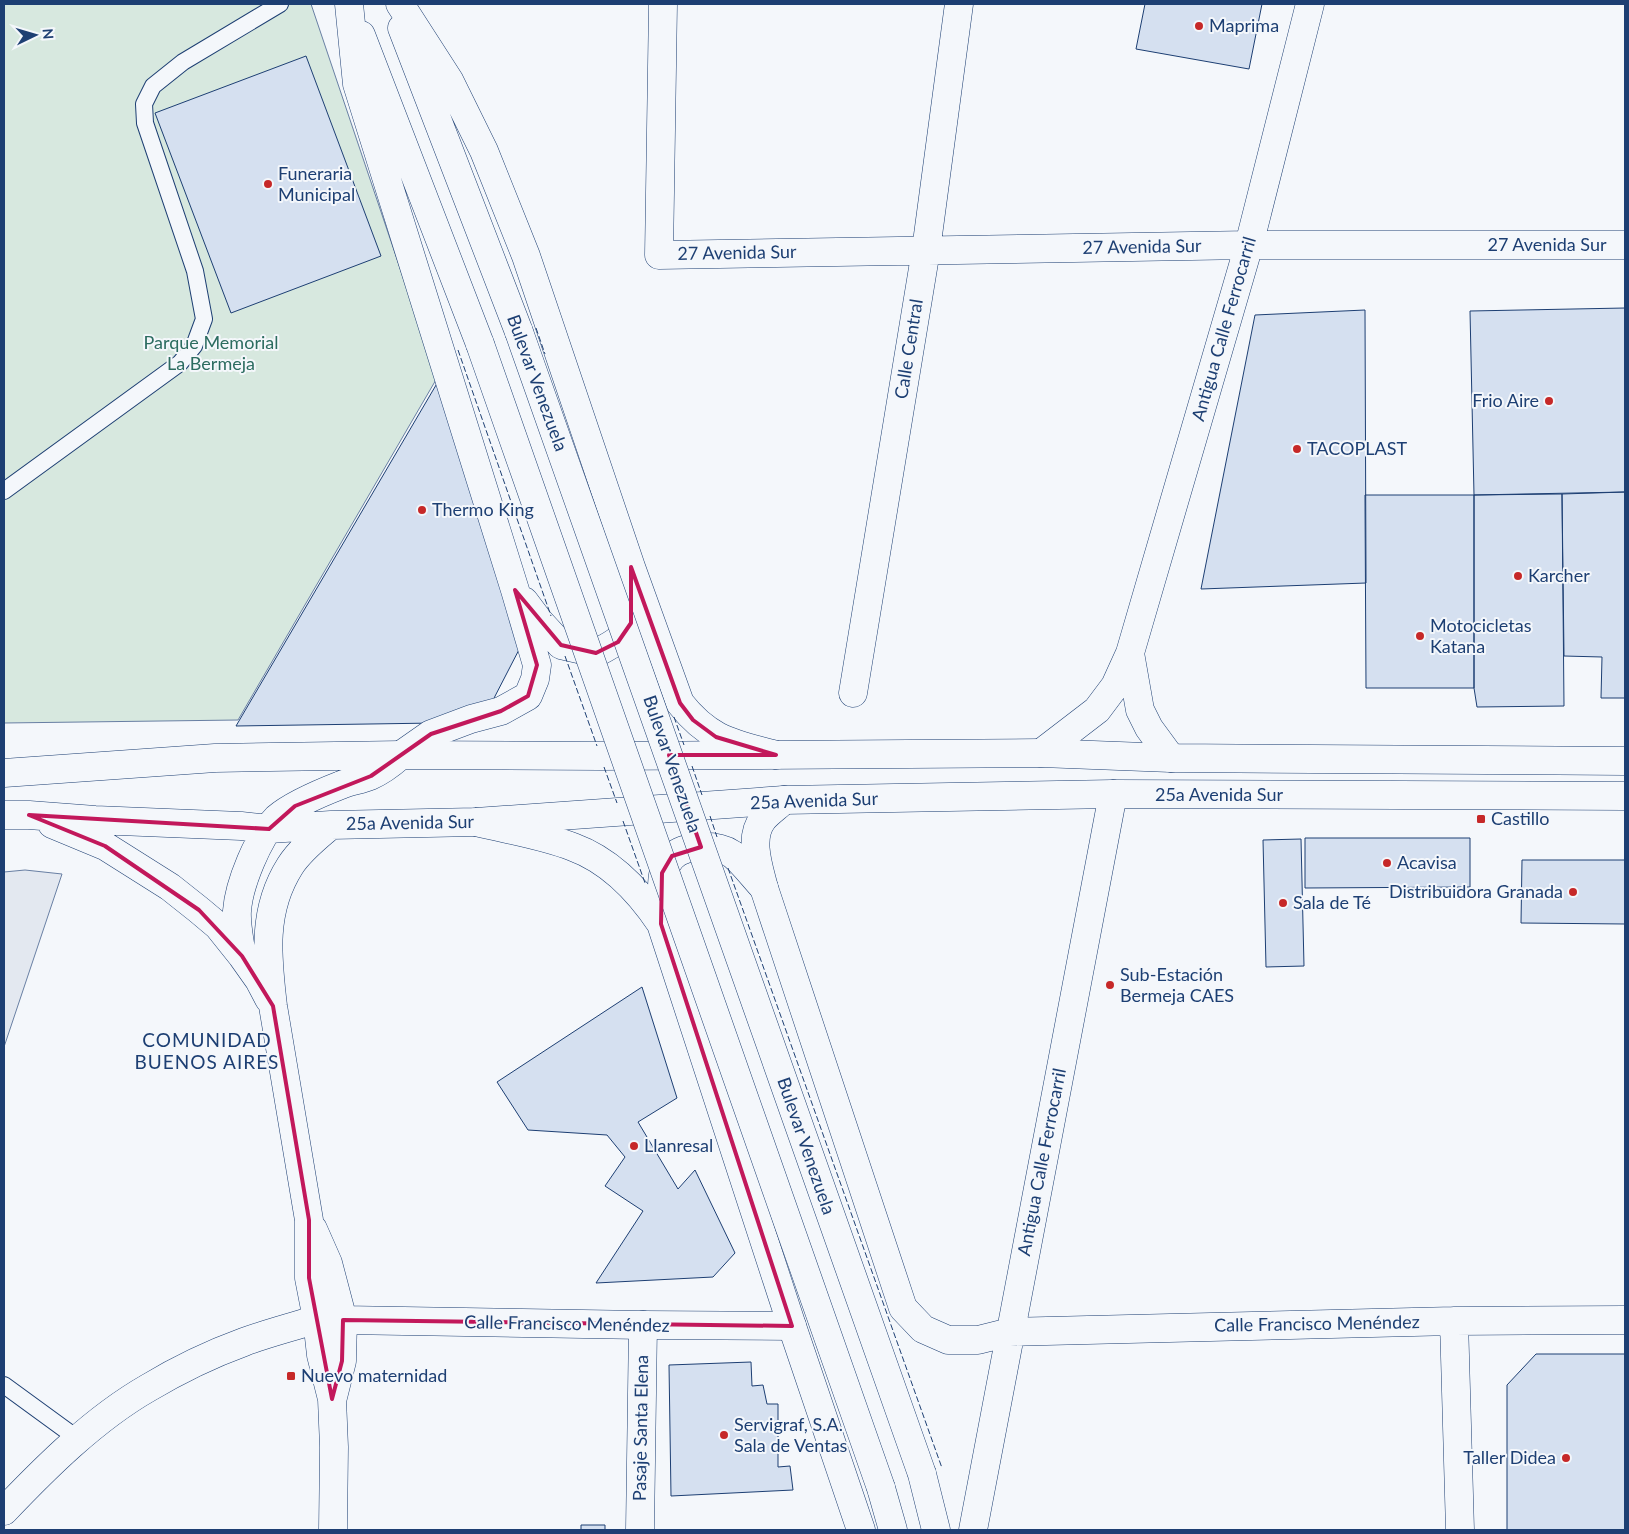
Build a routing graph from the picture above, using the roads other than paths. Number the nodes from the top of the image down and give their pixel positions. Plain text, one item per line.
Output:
1 (280, 4) edge
2 (349, 4) edge
3 (392, 4) edge
4 (400, 4) edge
5 (663, 4) edge
6 (959, 4) edge
7 (1310, 4) edge
8 (1249, 245) junction
9 (1625, 245) edge
10 (926, 250) junction
11 (4, 491) edge
12 (631, 567) junction
13 (515, 590) junction
14 (1130, 652) junction
15 (853, 693) dead end
16 (1041, 754) junction
17 (402, 755) junction
18 (776, 755) junction
19 (1171, 758) junction
20 (1625, 761) edge
21 (4, 773) edge
22 (1113, 794) junction
23 (1625, 796) edge
24 (784, 800) junction
25 (16, 815) edge
26 (476, 822) junction
27 (331, 825) junction
28 (269, 829) junction
29 (764, 888) junction
30 (660, 924) junction
31 (242, 956) junction
32 (273, 1006) junction
33 (330, 1320) junction
34 (1625, 1320) edge
35 (1454, 1321) junction
36 (643, 1325) junction
37 (792, 1326) junction
38 (1010, 1332) junction
39 (4, 1385) edge
40 (78, 1439) junction
41 (4, 1512) edge
42 (333, 1530) edge
43 (640, 1530) edge
44 (861, 1530) edge
45 (893, 1530) edge
46 (936, 1530) edge
47 (972, 1530) edge
48 (1460, 1530) edge

1 - 11 lane
2 - 13 main road
2 - 45 main road, bridge
3 - 46 main road, Bulevar Venezuela, bridge
4 - 12 main road
5 - 10 main road, 27 Avenida Sur
6 - 10 main road, Calle Central
7 - 8 main road, Antigua Calle Ferrocarril
8 - 9 main road, 27 Avenida Sur
8 - 10 main road, 27 Avenida Sur
8 - 14 main road, Antigua Calle Ferrocarril
10 - 15 main road, Calle Central
12 - 13 main road
12 - 18 main road
13 - 17 main road
14 - 16 main road, Antigua Calle Ferrocarril
14 - 19 main road, Antigua Calle Ferrocarril
16 - 18 main road, 25a Avenida Sur
16 - 19 main road, 25a Avenida Sur
17 - 18 main road, 25a Avenida Sur
17 - 21 main road, 25a Avenida Sur
17 - 28 main road
19 - 20 main road, 25a Avenida Sur
22 - 23 main road, 25a Avenida Sur
22 - 24 main road, 25a Avenida Sur
22 - 38 main road, Antigua Calle Ferrocarril
24 - 26 main road, 25a Avenida Sur
24 - 29 main road, Calle Francisco Menéndez
25 - 28 main road, 25a Avenida Sur
25 - 31 main road
26 - 27 main road, 25a Avenida Sur
26 - 30 main road
27 - 28 main road, 25a Avenida Sur
27 - 32 main road
28 - 31 main road
29 - 30 main road
29 - 38 main road, Calle Francisco Menéndez
30 - 37 main road
31 - 32 main road
32 - 33 main road
33 - 36 main road, Calle Francisco Menéndez
33 - 40 main road, Calle Francisco Menéndez
33 - 42 main road
34 - 35 main road, Calle Francisco Menéndez
35 - 38 main road, Calle Francisco Menéndez
35 - 48 main road
36 - 37 main road, Calle Francisco Menéndez
36 - 43 main road, Pasaje Santa Elena
37 - 44 main road
38 - 47 main road, Antigua Calle Ferrocarril
39 - 40 lane
40 - 41 main road, Calle Francisco Menéndez

